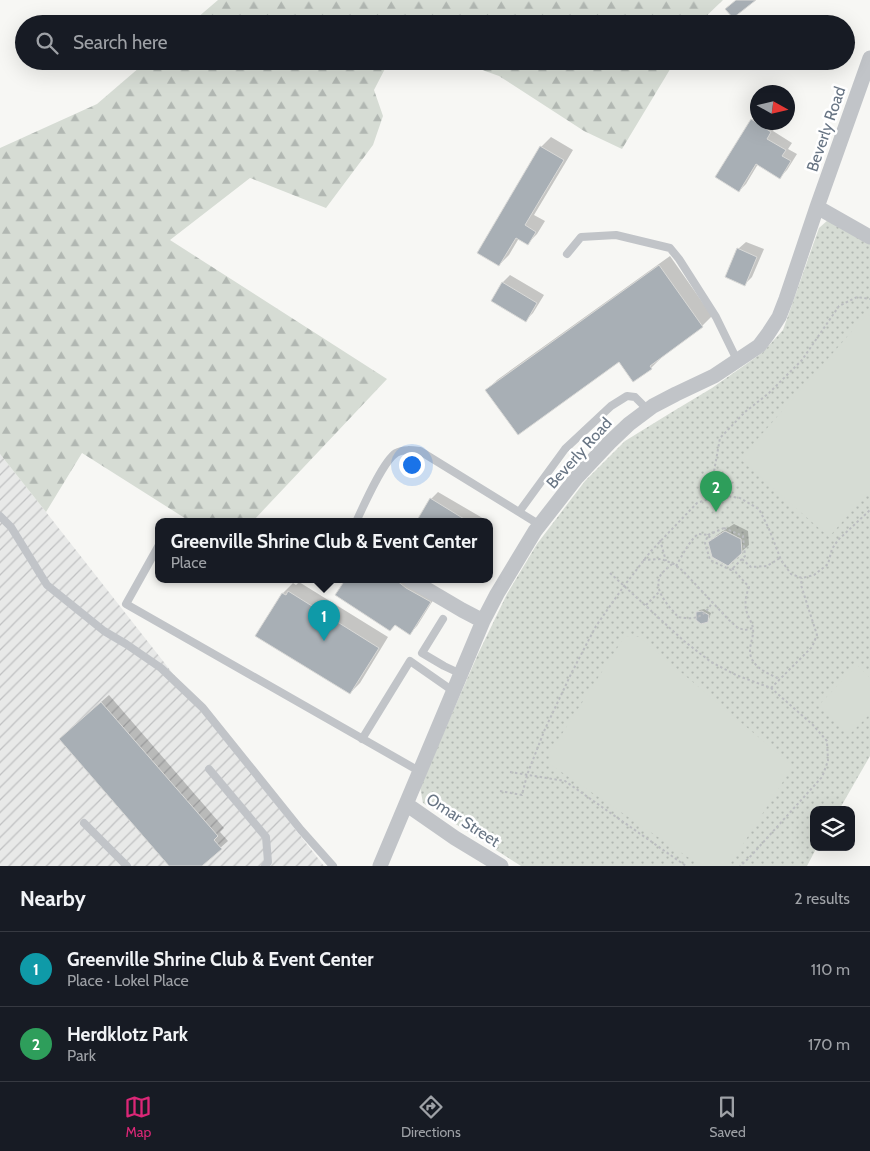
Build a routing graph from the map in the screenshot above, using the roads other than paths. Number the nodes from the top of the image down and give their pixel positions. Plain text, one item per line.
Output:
1 (870, 58) edge
2 (817, 207) junction
3 (870, 237) edge
4 (567, 254) dead end
5 (737, 360) junction
6 (648, 410) junction
7 (518, 512) junction
8 (0, 516) edge
9 (358, 518) edge
10 (540, 525) junction
11 (155, 552) edge
12 (417, 583) edge
13 (443, 619) dead end
14 (483, 621) junction
15 (461, 674) junction
16 (453, 691) junction
17 (362, 739) junction
18 (209, 769) dead end
19 (419, 771) junction
20 (406, 804) junction
21 (84, 823) dead end
22 (127, 866) edge
23 (265, 866) edge
24 (333, 866) edge
25 (380, 866) edge
26 (501, 866) edge

1 - 2 street, Beverly Road
2 - 3 street
2 - 5 street, Beverly Road
4 - 5 lane
5 - 6 street, Beverly Road
6 - 7 lane
6 - 10 street, Beverly Road
7 - 9 lane
7 - 10 lane
8 - 24 lane
10 - 14 street, Beverly Road
11 - 17 lane
12 - 14 street
13 - 15 lane
14 - 15 street, Beverly Road
15 - 16 street, Beverly Road
16 - 17 lane
16 - 19 street, Beverly Road
17 - 19 lane
18 - 23 lane
19 - 20 street, Beverly Road
20 - 25 street, Beverly Road
20 - 26 street, Omar Street
21 - 22 lane

